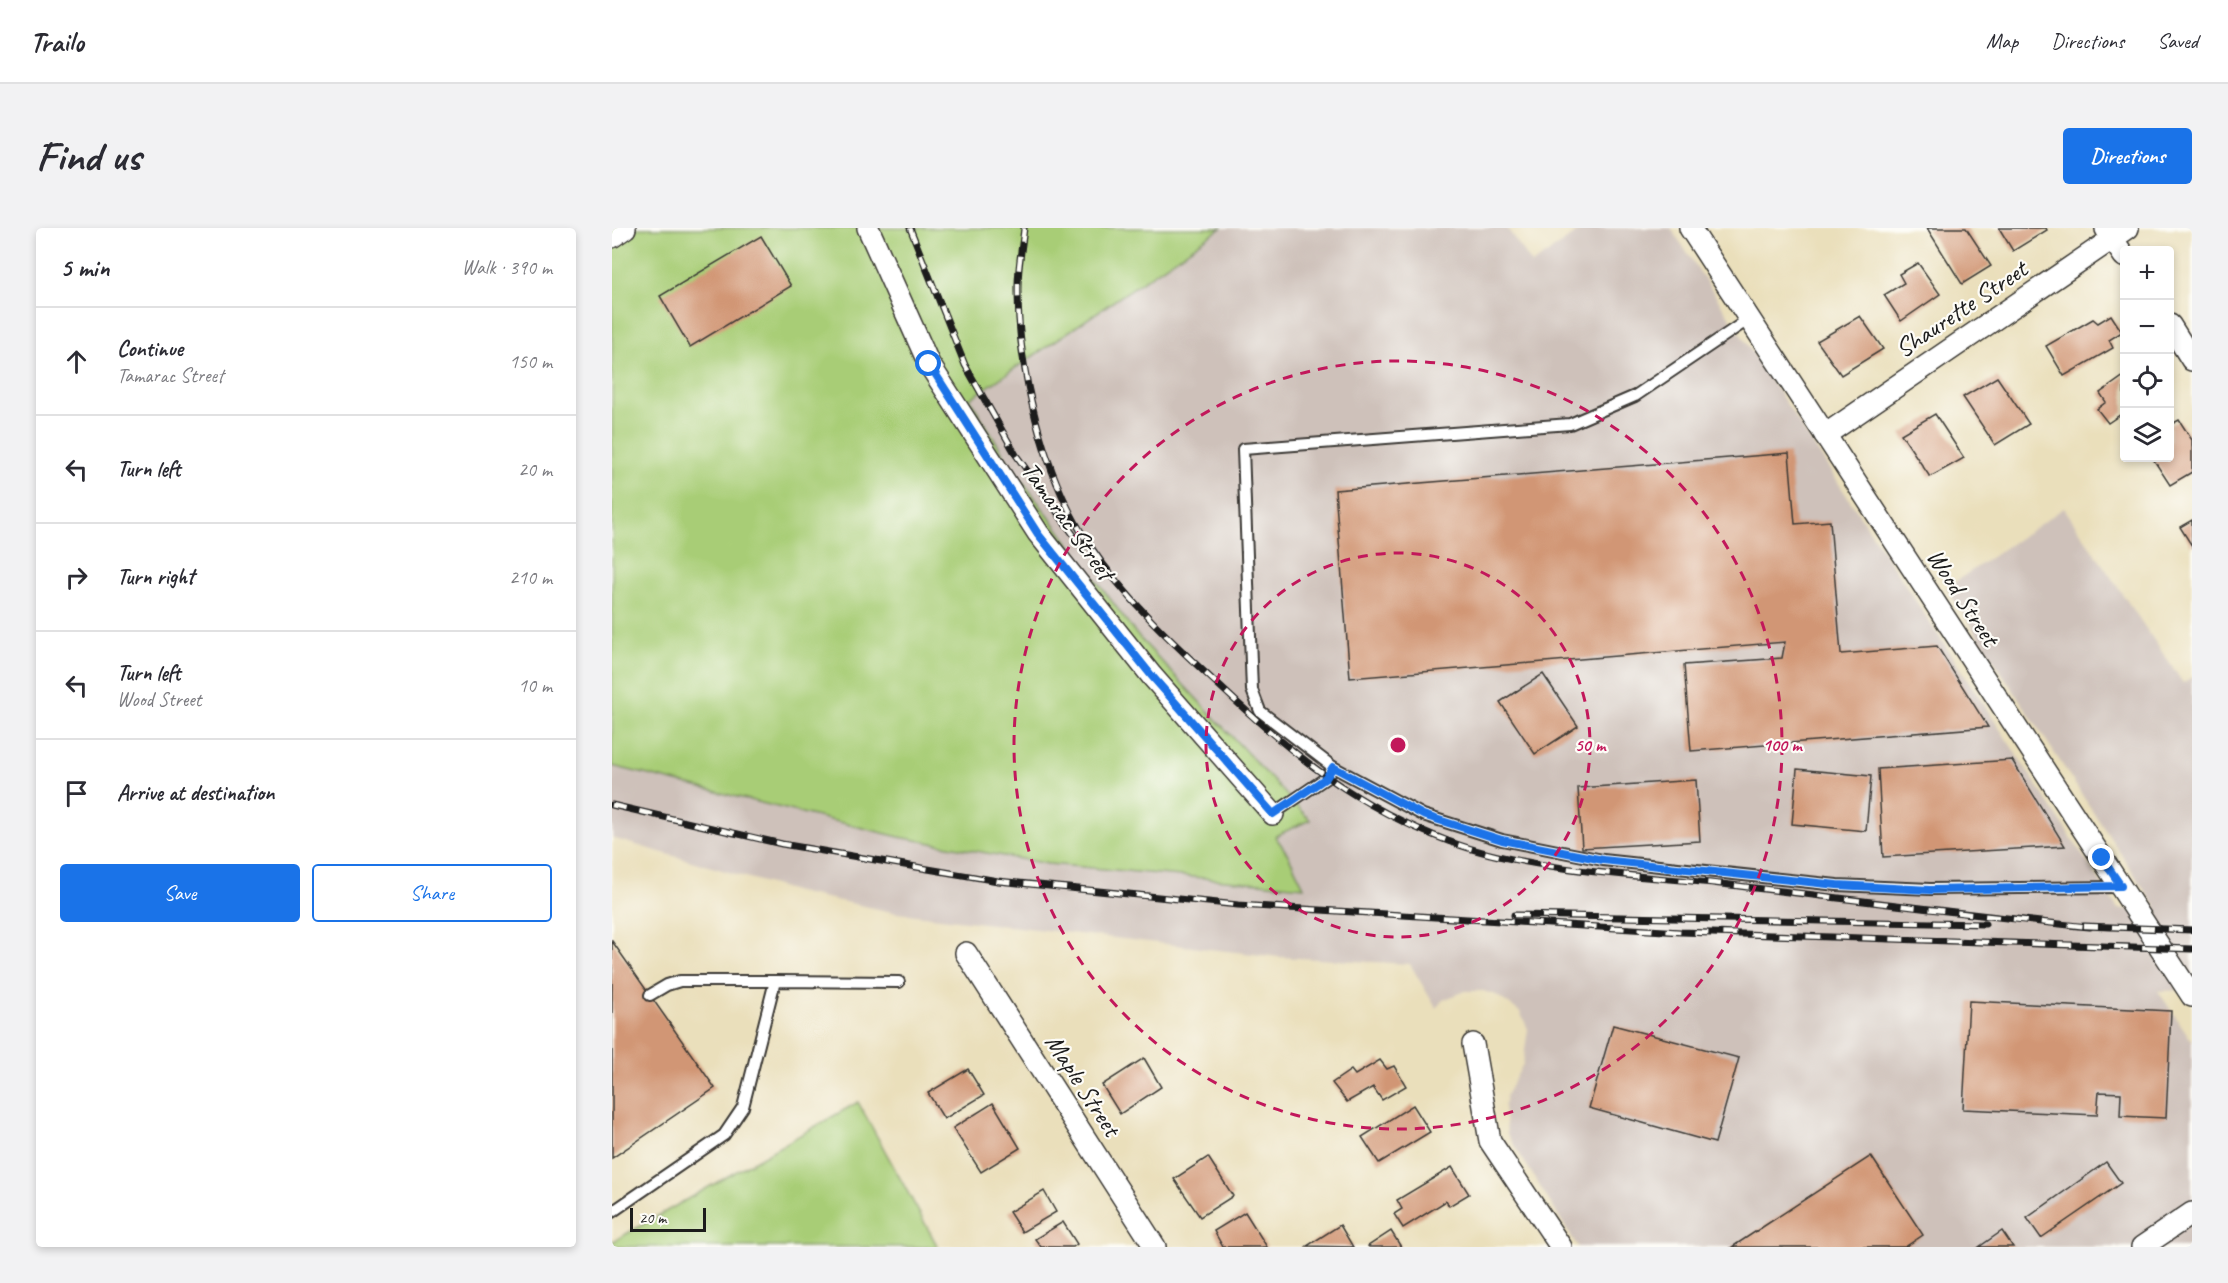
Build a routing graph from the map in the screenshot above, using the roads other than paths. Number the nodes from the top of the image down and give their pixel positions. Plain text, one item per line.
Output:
1 (625, 228) edge
2 (868, 228) edge
3 (1690, 228) edge
4 (2116, 232) edge
5 (612, 237) edge
6 (1749, 319) junction
7 (2174, 333) edge
8 (2192, 360) edge
9 (1825, 435) junction
10 (1333, 767) junction
11 (1273, 814) joint
12 (2121, 886) junction
13 (966, 953) dead end
14 (775, 981) junction
15 (899, 982) dead end
16 (650, 995) dead end
17 (2192, 996) edge
18 (1473, 1044) dead end
19 (612, 1212) edge
20 (2192, 1213) edge
21 (1155, 1247) edge
22 (1561, 1247) edge
23 (2142, 1247) edge

1 - 5 street
2 - 11 street, Tamarac Street
3 - 6 street, Wood Street
4 - 9 street, Shaurette Street
6 - 9 street, Wood Street
6 - 10 lane
7 - 8 street
9 - 12 street, Wood Street
10 - 11 lane
10 - 12 lane
12 - 17 street, Wood Street
13 - 21 street, Maple Street
14 - 15 lane
14 - 16 lane
14 - 19 lane
18 - 22 street
20 - 23 street

